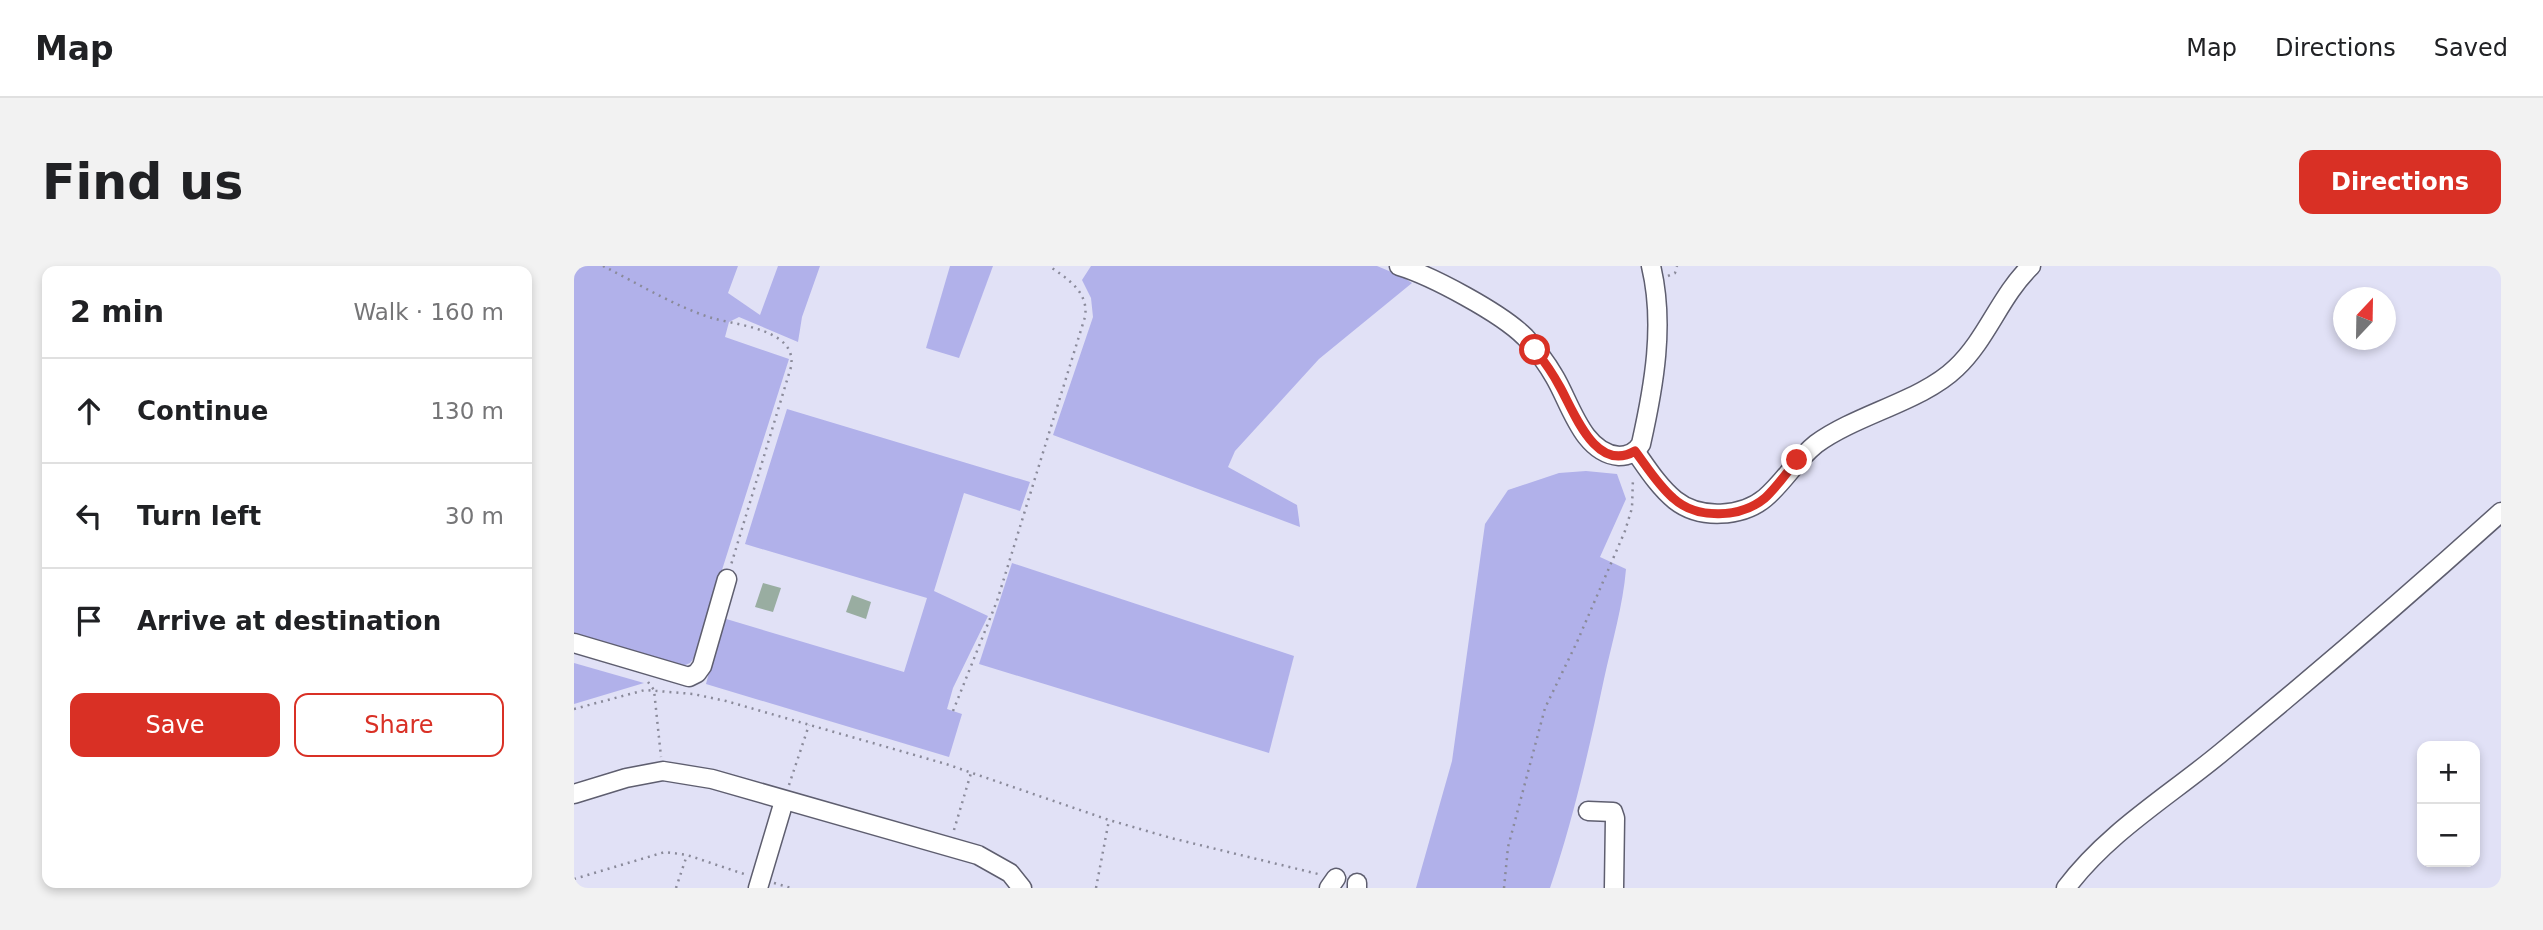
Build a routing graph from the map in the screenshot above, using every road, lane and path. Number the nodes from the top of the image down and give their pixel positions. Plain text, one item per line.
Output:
1 (603, 266) edge
2 (1049, 266) edge
3 (1399, 266) edge
4 (1651, 266) edge
5 (2031, 266) edge
6 (1632, 453) junction
7 (2501, 512) edge
8 (727, 579) joint
9 (574, 643) edge
10 (654, 690) junction
11 (574, 709) edge
12 (953, 711) dead end
13 (808, 725) junction
14 (663, 771) junction
15 (971, 772) junction
16 (574, 794) edge
17 (783, 801) junction
18 (1588, 811) dead end
19 (1109, 820) junction
20 (949, 847) junction
21 (687, 855) junction
22 (574, 879) edge
23 (1333, 883) edge
24 (759, 884) edge
25 (676, 888) edge
26 (791, 888) edge
27 (1022, 888) edge
28 (1096, 888) edge
29 (1504, 888) edge
30 (1614, 888) edge
31 (2066, 888) edge

1 - 8 path
2 - 12 path
3 - 6 street
4 - 6 street
5 - 6 street
6 - 29 path
7 - 31 street
8 - 9 street
10 - 11 path
10 - 13 path
10 - 14 path
13 - 15 path
13 - 17 path
14 - 16 street
14 - 17 street
15 - 19 path
15 - 20 path
17 - 20 street
17 - 24 street
18 - 30 street
19 - 23 path
19 - 28 path
20 - 27 street
21 - 22 path
21 - 24 path
21 - 25 path
24 - 26 path

